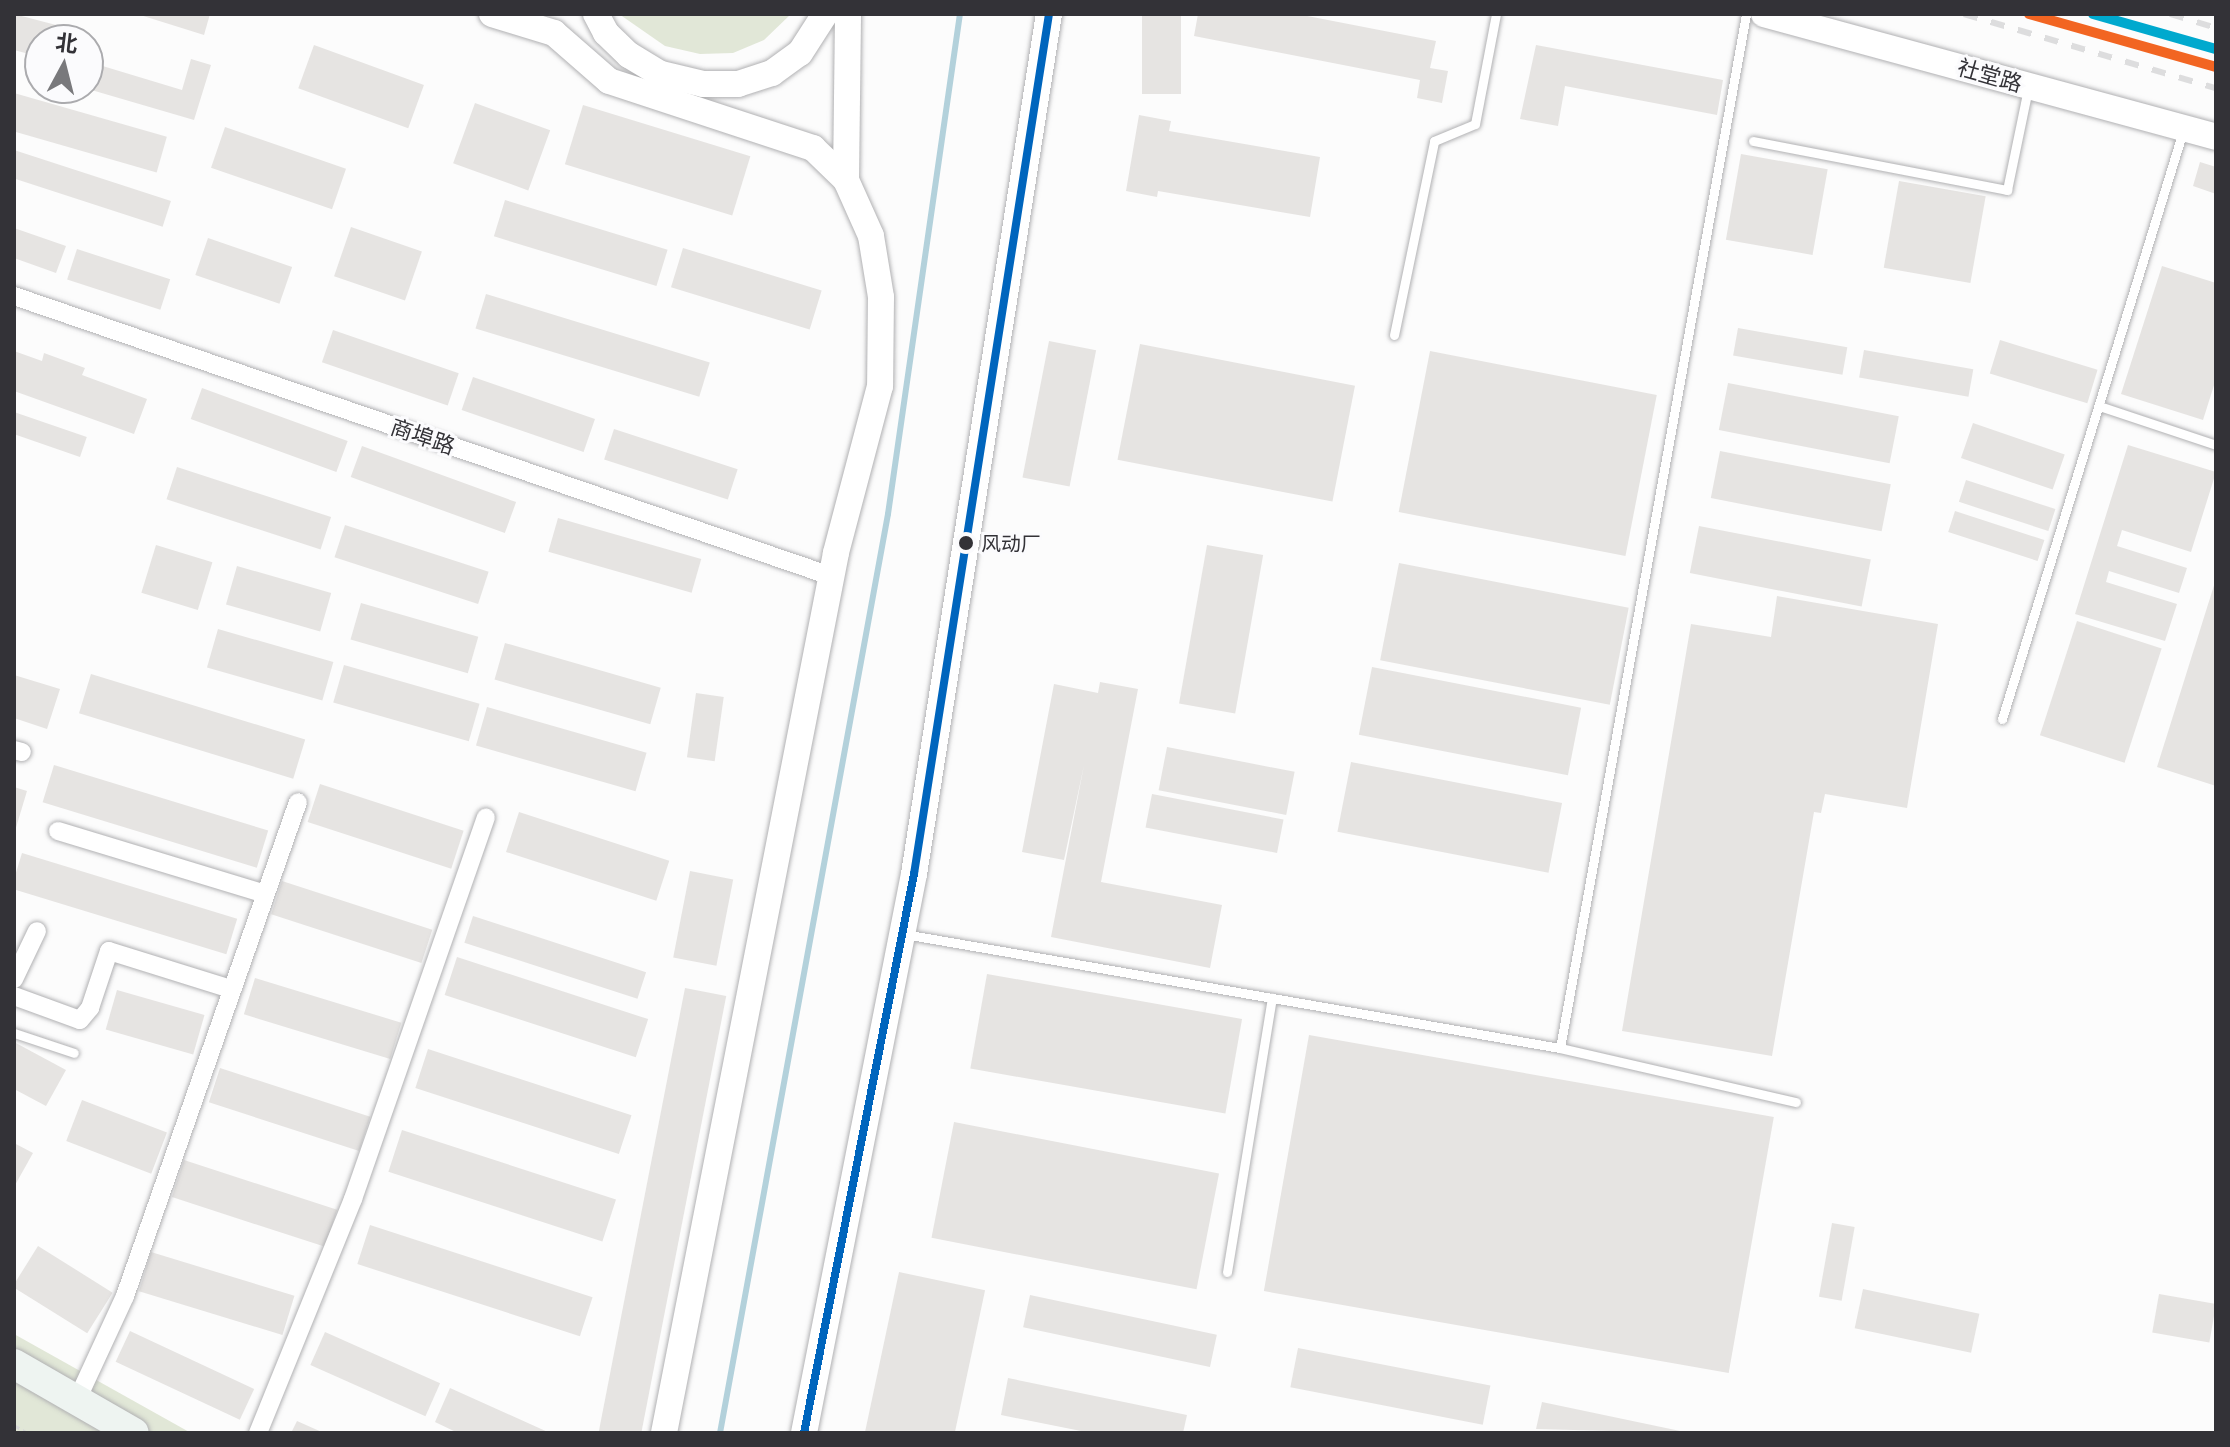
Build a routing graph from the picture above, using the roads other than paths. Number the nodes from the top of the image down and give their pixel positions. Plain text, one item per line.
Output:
1 (492, 14) edge
2 (825, 14) edge
3 (848, 14) edge
4 (1049, 14) edge
5 (1496, 14) edge
6 (1746, 14) edge
7 (1764, 14) edge
8 (601, 24) edge
9 (554, 33) junction
10 (2029, 86) junction
11 (2184, 128) junction
12 (2216, 137) edge
13 (1753, 141) dead end
14 (846, 180) junction
15 (14, 296) edge
16 (1394, 335) dead end
17 (2099, 406) junction
18 (2216, 445) edge
19 (831, 576) junction
20 (2002, 719) dead end
21 (298, 802) dead end
22 (486, 818) dead end
23 (58, 831) dead end
24 (265, 894) junction
25 (37, 931) dead end
26 (903, 934) junction
27 (14, 979) edge
28 (231, 989) junction
29 (14, 996) edge
30 (1272, 998) junction
31 (14, 1033) edge
32 (1560, 1048) junction
33 (74, 1053) dead end
34 (1796, 1102) dead end
35 (1227, 1272) dead end
36 (14, 1364) edge
37 (77, 1400) junction
38 (134, 1433) edge
39 (258, 1433) edge
40 (664, 1433) edge
41 (804, 1433) edge

1 - 9 main road
2 - 8 main road
3 - 14 main road
4 - 26 main road
5 - 16 lane
6 - 32 lane
7 - 10 main road, 社堂路
8 - 9 main road
9 - 14 main road
10 - 11 main road, 社堂路
10 - 13 lane
11 - 12 main road, 社堂路
11 - 17 lane
14 - 19 main road
15 - 19 street, 商埠路
17 - 18 lane
17 - 20 lane
19 - 40 main road
21 - 24 street
22 - 39 street
23 - 24 street
24 - 28 street
25 - 27 street
26 - 30 lane
26 - 41 main road
28 - 29 street
28 - 37 street
30 - 32 lane
30 - 35 lane
31 - 33 lane
32 - 34 lane
36 - 37 main road
37 - 38 main road

